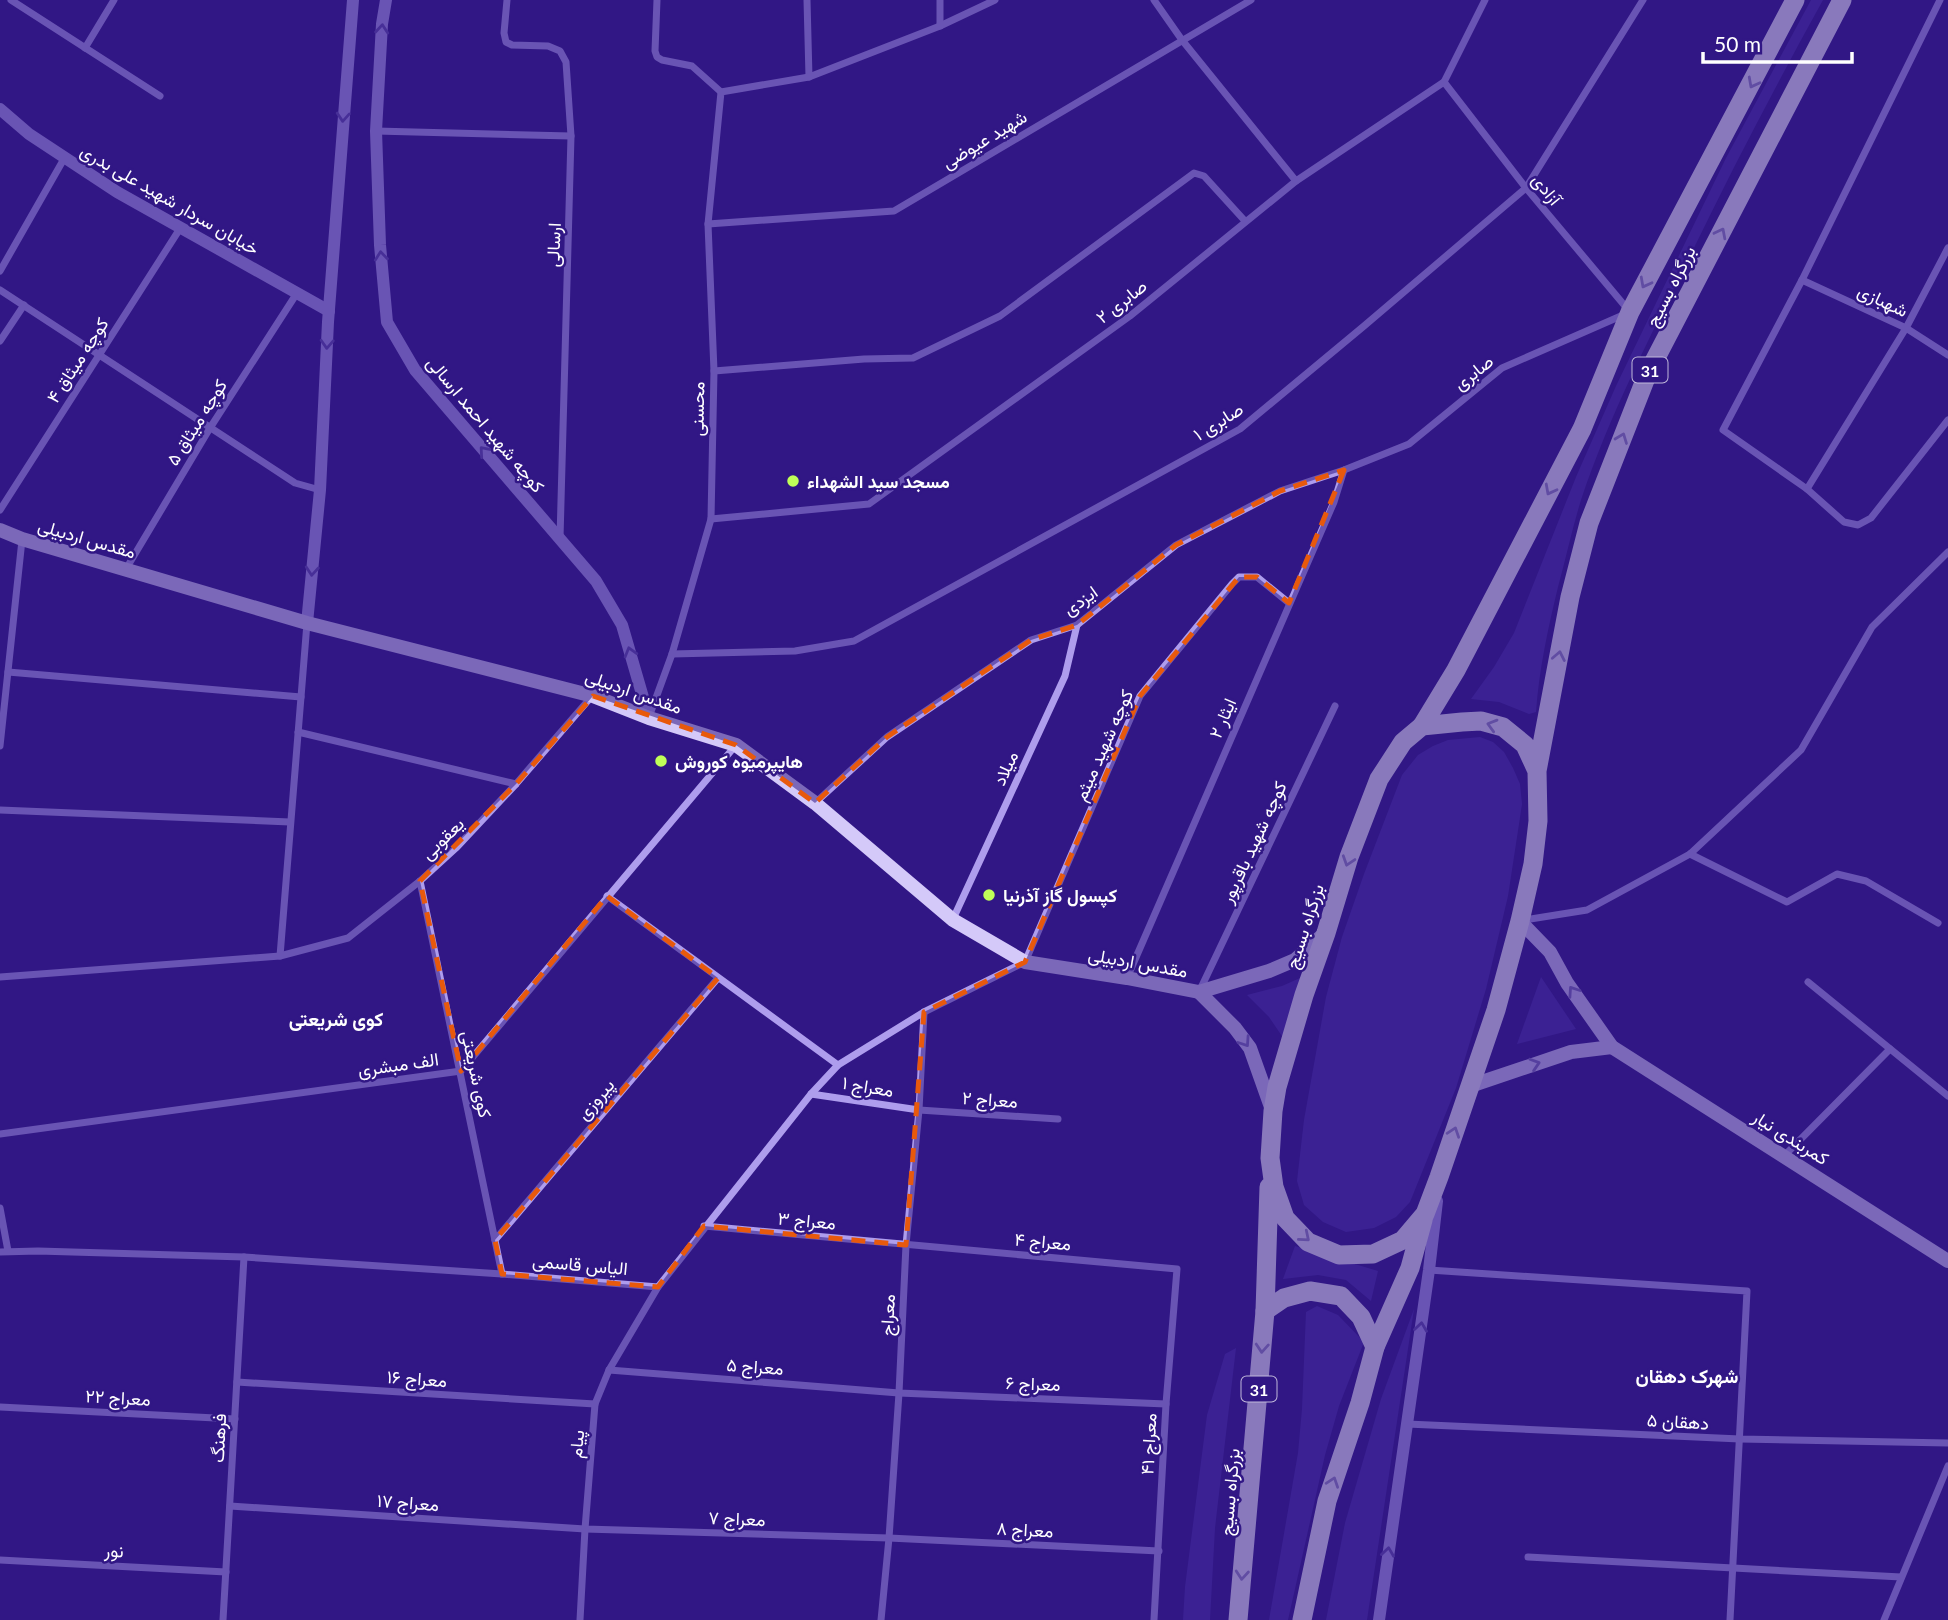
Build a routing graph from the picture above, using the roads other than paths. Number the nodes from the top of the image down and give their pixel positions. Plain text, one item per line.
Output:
1 (11, 0) edge
2 (114, 0) edge
3 (353, 0) edge
4 (386, 0) edge
5 (507, 0) edge
6 (657, 0) edge
7 (807, 0) edge
8 (940, 0) edge
9 (995, 0) edge
10 (1154, 0) edge
11 (1251, 0) edge
12 (1485, 0) edge
13 (1643, 0) edge
14 (1795, 0) edge
15 (1842, 0) edge
16 (1940, 0) edge
17 (940, 26) junction
18 (1182, 40) junction
19 (85, 48) junction
20 (808, 76) junction
21 (1444, 82) junction
22 (721, 92) junction
23 (160, 96) dead end
24 (0, 109) edge
25 (376, 131) junction
26 (571, 136) junction
27 (65, 157) junction
28 (1296, 181) junction
29 (1526, 188) junction
30 (1245, 221) junction
31 (708, 224) junction
32 (181, 227) junction
33 (1948, 248) edge
34 (0, 271) edge
35 (1802, 280) junction
36 (0, 290) edge
37 (298, 293) junction
38 (24, 305) junction
39 (329, 311) junction
40 (1630, 312) junction
41 (1906, 328) junction
42 (0, 341) edge
43 (99, 354) junction
44 (1948, 355) edge
45 (713, 370) junction
46 (1948, 419) edge
47 (210, 428) junction
48 (1344, 470) junction
49 (1807, 489) junction
50 (320, 490) junction
51 (0, 510) edge
52 (711, 519) junction
53 (0, 530) edge
54 (22, 539) junction
55 (560, 539) junction
56 (1948, 552) edge
57 (125, 569) junction
58 (1289, 603) junction
59 (307, 623) junction
60 (1077, 625) junction
61 (672, 654) junction
62 (8, 673) junction
63 (593, 696) junction
64 (301, 697) junction
65 (1335, 706) dead end
66 (649, 718) junction
67 (1422, 726) junction
68 (298, 732) junction
69 (736, 745) junction
70 (0, 746) edge
71 (1537, 771) junction
72 (516, 785) junction
73 (815, 803) junction
74 (0, 810) edge
75 (290, 822) junction
76 (1690, 854) junction
77 (420, 881) junction
78 (607, 896) junction
79 (953, 920) junction
80 (1520, 921) junction
81 (1938, 923) dead end
82 (1326, 933) junction
83 (280, 956) junction
84 (1025, 962) junction
85 (0, 976) edge
86 (718, 978) junction
87 (1127, 978) junction
88 (1808, 982) dead end
89 (1199, 992) junction
90 (924, 1012) junction
91 (1612, 1046) junction
92 (1890, 1049) junction
93 (838, 1065) junction
94 (461, 1071) junction
95 (1470, 1086) junction
96 (811, 1094) junction
97 (1948, 1096) edge
98 (919, 1110) junction
99 (1273, 1111) junction
100 (1058, 1119) dead end
101 (0, 1134) edge
102 (1784, 1156) junction
103 (1269, 1157) junction
104 (1439, 1177) junction
105 (0, 1208) edge
106 (1424, 1214) junction
107 (704, 1226) junction
108 (495, 1241) junction
109 (906, 1245) junction
110 (4, 1251) edge
111 (244, 1257) junction
112 (1948, 1261) edge
113 (1177, 1269) joint
114 (1429, 1270) junction
115 (502, 1274) junction
116 (658, 1287) junction
117 (1265, 1311) junction
118 (1375, 1347) junction
119 (609, 1370) junction
120 (237, 1382) junction
121 (899, 1393) junction
122 (595, 1405) junction
123 (1166, 1405) junction
124 (0, 1406) edge
125 (235, 1419) junction
126 (1407, 1424) junction
127 (1740, 1439) junction
128 (1948, 1443) edge
129 (1948, 1466) edge
130 (230, 1506) junction
131 (585, 1529) junction
132 (889, 1538) junction
133 (1159, 1551) junction
134 (1528, 1557) dead end
135 (0, 1560) edge
136 (1732, 1567) junction
137 (226, 1572) junction
138 (1901, 1577) junction
139 (223, 1620) edge
140 (580, 1620) edge
141 (881, 1620) edge
142 (1154, 1620) edge
143 (1238, 1620) edge
144 (1302, 1620) edge
145 (1379, 1620) edge
146 (1730, 1620) edge
147 (1884, 1620) edge

1 - 19 street
2 - 19 street
3 -> 39 street
25 -> 4 street, کوچه شهید احمد ارسالی
5 - 26 street, ارسالی
6 - 22 street
7 - 20 street
8 - 17 street
9 - 17 street
10 - 18 street
11 - 18 street, شهید عیوضی
12 - 21 street, صابری ۲
13 - 29 street, صابری ۱
14 -> 40 highway, بزرگراه بسیج / 31
71 -> 15 highway, بزرگراه بسیج / 31
16 - 35 street
17 - 20 street
18 - 28 street
18 - 31 street, شهید عیوضی
19 - 23 street
20 - 22 street
21 - 28 street, صابری ۲
21 - 29 street, آزادی
22 - 31 street, محسنی
24 - 27 street, خیابان سردار شهید علی بدری
25 - 26 street
55 -> 25 street, کوچه شهید احمد ارسالی
26 - 55 street, ارسالی
27 - 32 street, خیابان سردار شهید علی بدری
27 - 34 street
28 - 30 street, صابری ۲
29 - 40 street, آزادی
29 - 61 street, صابری ۱
30 - 45 street
30 - 52 street, صابری ۲
31 - 45 street, محسنی
32 - 37 street, خیابان سردار شهید علی بدری
32 - 43 street, کوچه میثاق ۴
33 - 41 street
35 - 41 street, شهبازی
35 - 49 street
36 - 38 street
37 - 39 street, خیابان سردار شهید علی بدری
37 - 47 street, کوچه میثاق ۵
38 - 42 street
38 - 43 street
39 -> 50 street
40 - 48 street, صابری
40 -> 67 highway, بزرگراه بسیج / 31
41 - 44 street, شهبازی
41 - 49 street
43 - 47 street
43 - 51 street, کوچه میثاق ۴
45 - 52 street, محسنی
46 - 49 street
47 - 50 street
47 - 57 street, کوچه میثاق ۵
48 - 58 street, ایثار ۲
48 - 60 street, ایزدی
50 -> 59 street
52 - 61 street, محسنی
53 - 54 main road, مقدس اردبیلی
54 - 57 main road, مقدس اردبیلی
54 - 62 street
66 -> 55 street, کوچه شهید احمد ارسالی
56 - 76 street
57 - 59 main road, مقدس اردبیلی
58 - 84 street, کوچه شهید میثم
58 - 87 street, ایثار ۲
59 - 63 main road, مقدس اردبیلی
59 - 64 street
60 - 73 street, ایزدی
60 - 79 street, میلاد
61 - 66 street, محسنی
62 - 64 street
62 - 70 street
63 - 66 main road, مقدس اردبیلی
63 - 72 street, یعقوبی
64 - 68 street
65 - 89 street, کوچه شهید باقرپور
66 - 69 main road, مقدس اردبیلی
71 -> 67 highway, بزرگراه بسیج
67 -> 82 highway, بزرگراه بسیج
68 - 72 street
68 - 75 street
69 - 73 main road, مقدس اردبیلی
69 - 78 street, الف مبشری
71 - 80 highway, بزرگراه بسیج
72 - 77 street, یعقوبی
73 - 79 main road, مقدس اردبیلی
74 - 75 street
75 - 83 street
76 - 80 street
76 - 81 street
77 - 83 street, یعقوبی
77 - 94 street, کوی شریعتی
78 - 86 street
78 - 94 street, الف مبشری
79 - 84 main road, مقدس اردبیلی
91 -> 80 main road
80 - 95 highway, بزرگراه بسیج
82 - 89 main road
82 - 99 highway, بزرگراه بسیج
83 - 85 street, یعقوبی
84 - 87 main road, مقدس اردبیلی
84 - 90 street
86 - 93 street
86 - 108 street, پیروزی
87 - 89 main road, مقدس اردبیلی
88 - 92 street
89 -> 99 main road
90 - 93 street
90 - 98 street, معراج
95 -> 91 main road
91 - 102 main road, کمربندی نیار
92 - 97 street
92 - 102 street
93 - 96 street
94 - 101 street, الف مبشری
94 - 108 street, کوی شریعتی
104 -> 95 highway, بزرگراه بسیج
96 - 98 street, معراج ۱
96 - 107 street
98 - 100 street, معراج ۲
98 - 109 street, معراج
99 - 103 highway, بزرگراه بسیج
102 - 112 main road, کمربندی نیار
103 -> 106 highway, بزرگراه بسیج
103 - 117 highway, بزرگراه بسیج / 31
104 - 106 highway, بزرگراه بسیج
104 - 114 street
105 - 110 street
106 - 118 highway, بزرگراه بسیج
107 - 109 street, معراج ۳
107 - 116 street
108 - 115 street, کوی شریعتی
109 - 113 street, معراج ۴
109 - 121 street, معراج
110 - 111 street, الیاس قاسمی
111 - 115 street, الیاس قاسمی
111 - 120 street, فرهنگ
113 - 123 street, معراج ۴۱
126 -> 114 street
114 - 127 street
115 - 116 street, الیاس قاسمی
116 - 119 street, پیام
117 - 118 highway
117 -> 143 highway, بزرگراه بسیج / 31
144 -> 118 highway, بزرگراه بسیج
119 - 121 street, معراج ۵
119 - 122 street, پیام
120 - 122 street, معراج ۱۶
120 - 125 street, فرهنگ
121 - 123 street, معراج ۶
121 - 132 street, معراج
122 - 131 street, پیام
123 - 133 street, معراج ۴۱
124 - 125 street, معراج ۲۲
125 - 130 street, فرهنگ
126 - 127 street, دهقان ۵
145 -> 126 street
127 - 128 street, دهقان ۵
127 - 136 street
129 - 138 street
130 - 131 street, معراج ۱۷
130 - 137 street, فرهنگ
131 - 132 street, معراج ۷
131 - 140 street, پیام
132 - 133 street, معراج ۸
132 - 141 street, معراج
133 - 142 street, معراج ۴۱
134 - 136 street
135 - 137 street, نور
136 - 138 street
136 - 146 street
137 - 139 street, فرهنگ
138 - 147 street

